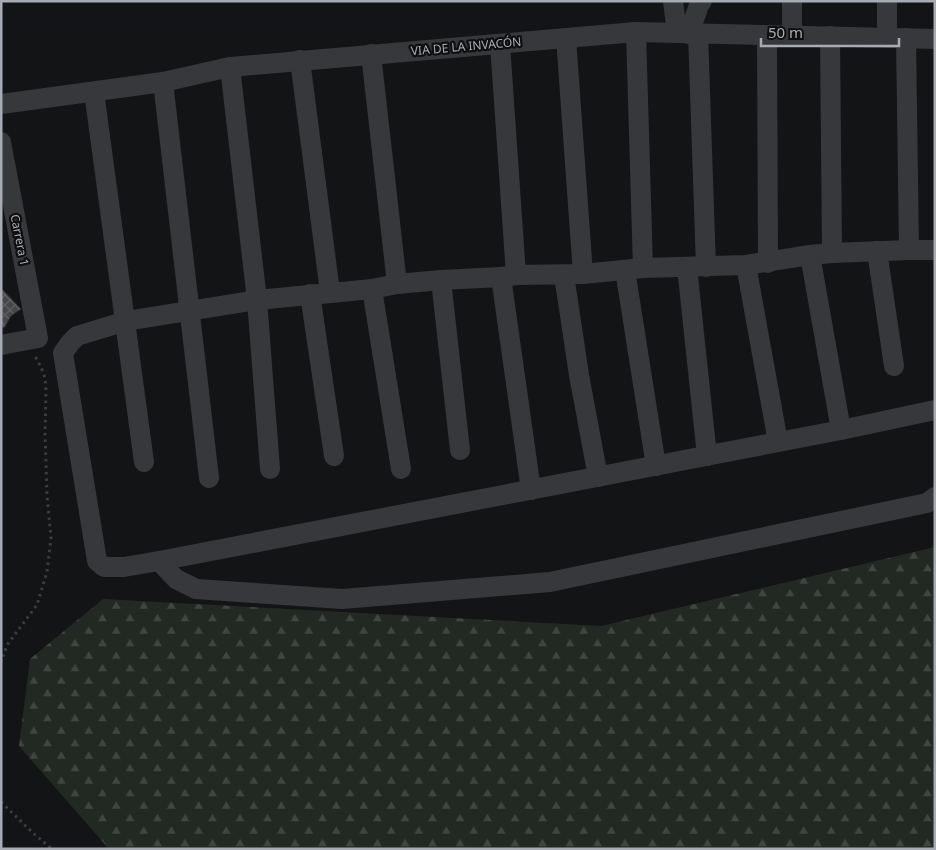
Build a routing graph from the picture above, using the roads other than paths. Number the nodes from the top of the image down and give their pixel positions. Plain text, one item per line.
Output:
1 (672, 1) edge
2 (702, 1) edge
3 (792, 1) edge
4 (886, 1) edge
5 (636, 32) junction
6 (688, 33) junction
7 (767, 35) junction
8 (792, 35) junction
9 (830, 36) junction
10 (566, 38) junction
11 (896, 38) junction
12 (935, 39) edge
13 (500, 44) junction
14 (371, 54) junction
15 (300, 60) junction
16 (230, 66) junction
17 (163, 82) junction
18 (94, 92) junction
19 (1, 104) edge
20 (1, 142) edge
21 (909, 250) junction
22 (935, 250) edge
23 (876, 251) junction
24 (832, 253) junction
25 (810, 255) junction
26 (768, 263) junction
27 (746, 265) junction
28 (696, 267) junction
29 (634, 269) junction
30 (574, 275) junction
31 (508, 276) junction
32 (441, 280) junction
33 (397, 284) junction
34 (372, 289) junction
35 (330, 292) junction
36 (310, 294) junction
37 (257, 300) junction
38 (190, 311) junction
39 (126, 322) junction
40 (1, 345) edge
41 (894, 366) dead end
42 (935, 410) edge
43 (841, 430) junction
44 (778, 442) junction
45 (460, 450) dead end
46 (334, 456) dead end
47 (707, 456) junction
48 (144, 462) dead end
49 (656, 466) junction
50 (270, 468) dead end
51 (401, 470) dead end
52 (598, 477) junction
53 (209, 478) dead end
54 (531, 490) junction
55 (935, 497) edge
56 (159, 561) junction

1 - 6 street
2 - 6 street
3 - 8 street
4 - 11 street
5 - 6 street, VIA DE LA INVACÓN
5 - 10 street, VIA DE LA INVACÓN
5 - 29 street
6 - 7 street, VIA DE LA INVACÓN
6 - 28 street
7 - 8 street, VIA DE LA INVACÓN
7 - 26 street
8 - 9 street, VIA DE LA INVACÓN
9 - 11 street, VIA DE LA INVACÓN
9 - 24 street
10 - 13 street, VIA DE LA INVACÓN
10 - 30 street
11 - 12 street, VIA DE LA INVACÓN
11 - 21 street
13 - 14 street, VIA DE LA INVACÓN
13 - 31 street
14 - 15 street, VIA DE LA INVACÓN
14 - 33 street
15 - 16 street, VIA DE LA INVACÓN
15 - 35 street
16 - 17 street, VIA DE LA INVACÓN
16 - 37 street
17 - 18 street, VIA DE LA INVACÓN
17 - 38 street
18 - 19 street, VIA DE LA INVACÓN
18 - 39 street
20 - 40 street, Carrera 1
21 - 22 street
21 - 23 street
23 - 24 street
23 - 41 street
24 - 25 street
25 - 26 street
25 - 43 street
26 - 27 street
27 - 28 street
27 - 44 street
28 - 29 street
28 - 47 street
29 - 30 street
29 - 49 street
30 - 31 street
30 - 52 street
31 - 32 street
31 - 54 street
32 - 33 street
32 - 45 street
33 - 34 street
34 - 35 street
34 - 51 street
35 - 36 street
36 - 37 street
36 - 46 street
37 - 38 street
37 - 50 street
38 - 39 street
38 - 53 street
39 - 48 street
39 - 56 street
42 - 43 street
43 - 44 street
44 - 47 street
47 - 49 street
49 - 52 street
52 - 54 street
54 - 56 street
55 - 56 street

